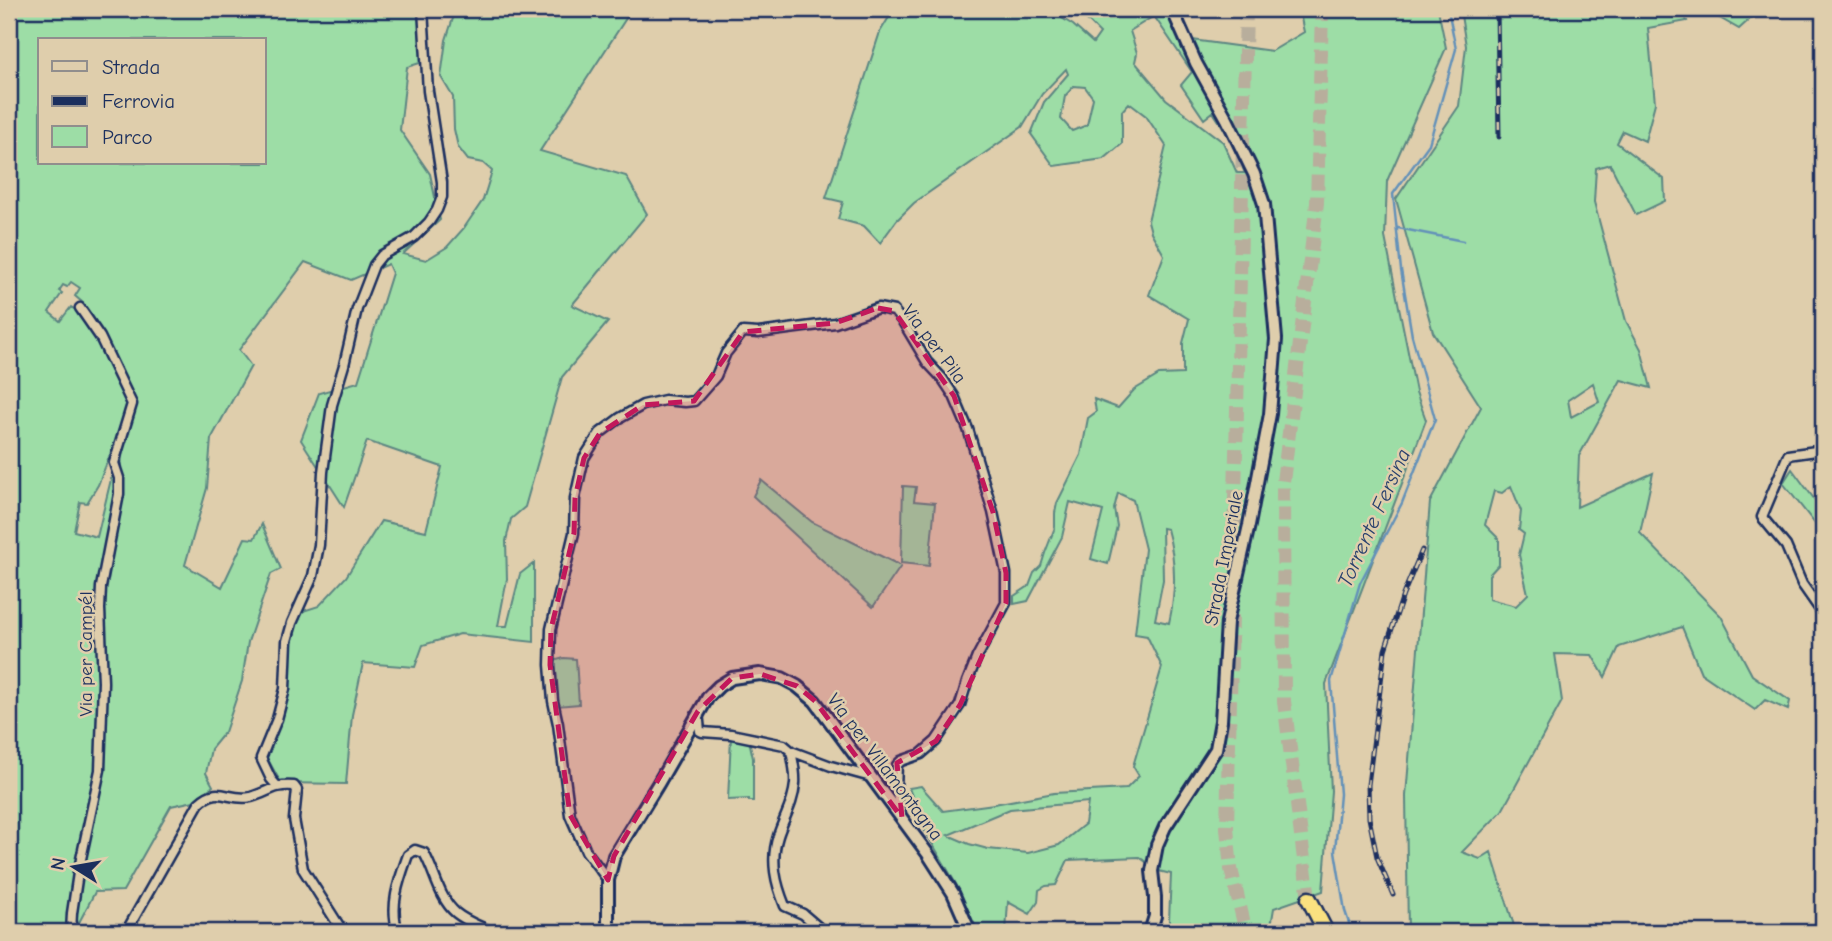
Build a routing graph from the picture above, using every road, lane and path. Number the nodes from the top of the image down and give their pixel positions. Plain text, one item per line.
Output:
1 (423, 9) edge
2 (1172, 9) edge
3 (80, 308) dead end
4 (1823, 450) edge
5 (1823, 614) edge
6 (698, 711) junction
7 (791, 751) junction
8 (871, 777) junction
9 (277, 786) junction
10 (902, 818) junction
11 (608, 880) junction
12 (1309, 899) tunnel mouth
13 (71, 932) edge
14 (126, 932) edge
15 (343, 932) edge
16 (398, 932) edge
17 (492, 932) edge
18 (608, 932) edge
19 (824, 932) edge
20 (970, 932) edge
21 (1150, 932) edge
22 (1326, 932) edge

1 - 9 street
2 - 21 street, Strada Imperiale
3 - 13 street, Via per Campél
4 - 5 street
6 - 7 street
6 - 8 street, Via per Villamontagna
6 - 11 street, Via per Villamontagna
7 - 8 street
7 - 19 street
8 - 10 street, Via per Villamontagna
9 - 14 street
9 - 15 street
10 - 11 street, Via per Pila
10 - 20 street, Via per Villamontagna
11 - 18 street, Via per Villamontagna
12 - 22 highway
16 - 17 street

